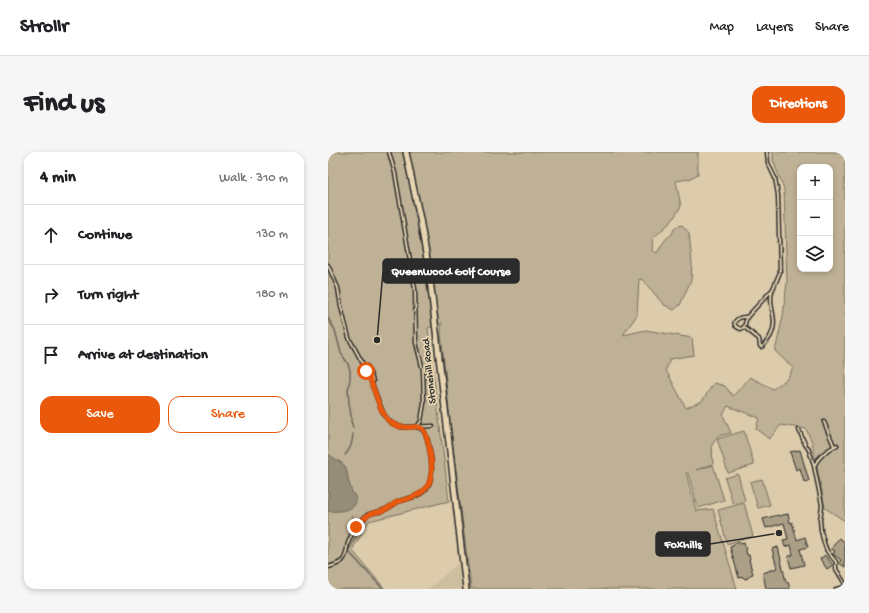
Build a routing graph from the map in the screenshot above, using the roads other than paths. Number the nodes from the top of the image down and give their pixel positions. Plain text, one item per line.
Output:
1 (389, 152) edge
2 (406, 152) edge
3 (767, 152) edge
4 (328, 265) edge
5 (774, 290) junction
6 (747, 317) junction
7 (744, 327) junction
8 (366, 366) dead end
9 (373, 380) dead end
10 (824, 422) dead end
11 (433, 426) dead end
12 (417, 427) junction
13 (799, 430) dead end
14 (814, 466) junction
15 (328, 567) edge
16 (845, 584) edge
17 (845, 587) edge
18 (466, 589) edge
19 (836, 589) edge

1 - 12 lane
2 - 18 street, Stonehill Road
3 - 5 lane
4 - 12 lane
5 - 6 lane
5 - 7 lane
6 - 7 lane
6 - 7 lane
8 - 9 lane
10 - 14 lane
11 - 12 lane
12 - 15 lane
13 - 14 lane
14 - 16 lane
17 - 19 lane

